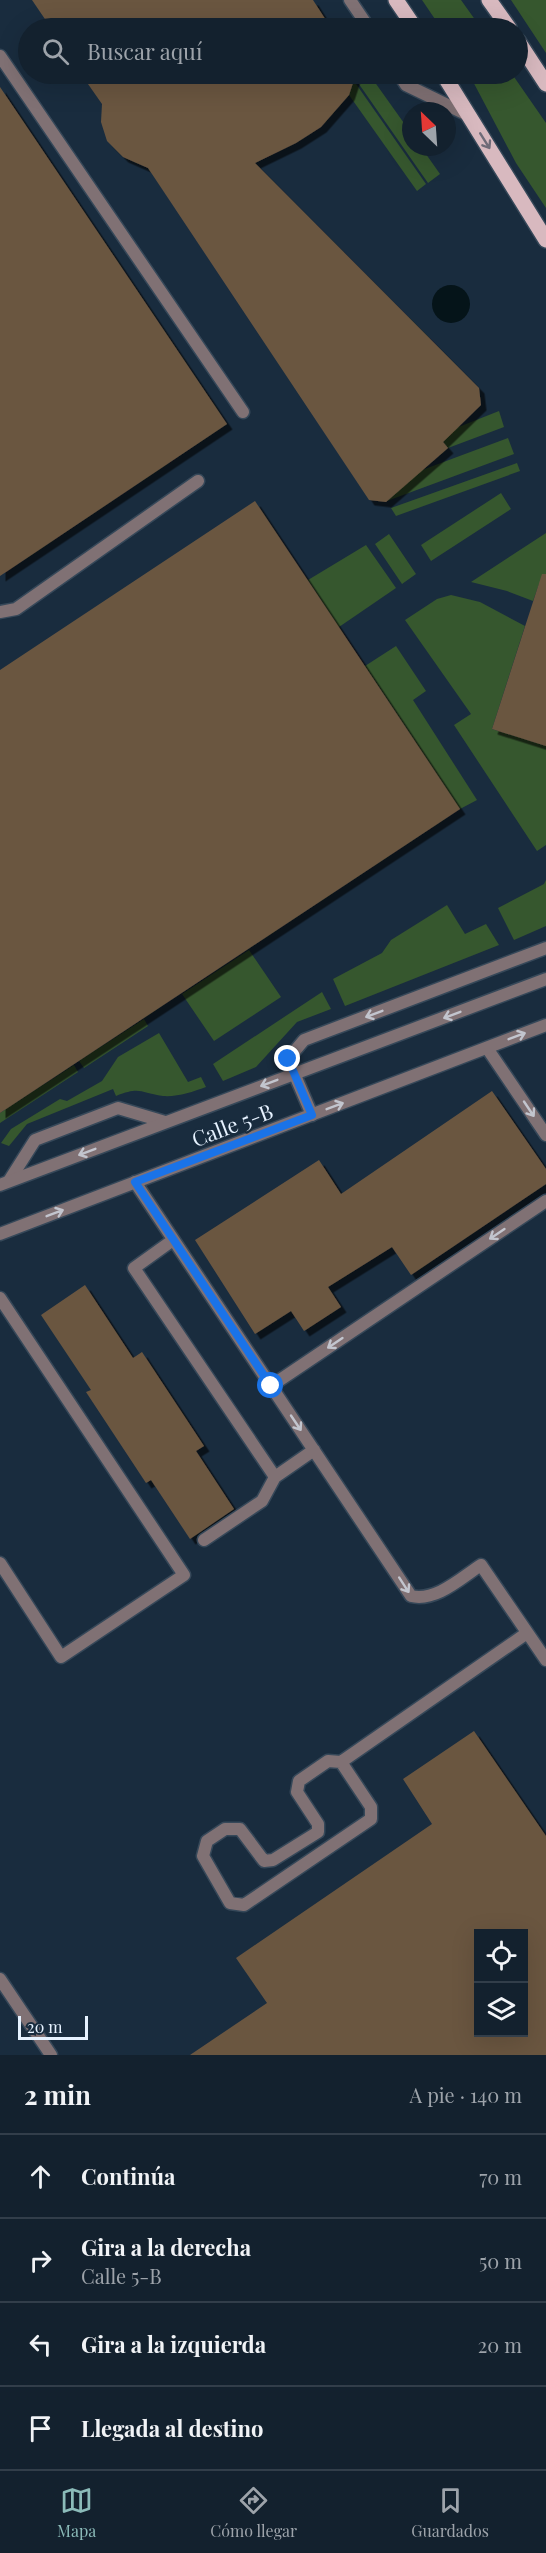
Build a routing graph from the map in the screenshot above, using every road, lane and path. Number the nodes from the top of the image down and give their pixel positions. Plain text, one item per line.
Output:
1 (350, 0) edge
2 (396, 0) edge
3 (489, 0) edge
4 (362, 18) edge
5 (408, 18) edge
6 (502, 18) edge
7 (0, 56) edge
8 (528, 56) edge
9 (18, 82) edge
10 (19, 84) edge
11 (405, 84) edge
12 (449, 84) edge
13 (546, 84) edge
14 (468, 115) junction
15 (546, 240) edge
16 (243, 412) dead end
17 (198, 481) dead end
18 (0, 612) edge
19 (546, 948) edge
20 (546, 979) edge
21 (546, 1025) edge
22 (487, 1048) junction
23 (294, 1074) junction
24 (312, 1115) junction
25 (165, 1122) junction
26 (546, 1135) edge
27 (135, 1182) junction
28 (4, 1183) edge
29 (546, 1202) edge
30 (0, 1234) edge
31 (174, 1240) junction
32 (0, 1298) edge
33 (271, 1386) junction
34 (314, 1450) junction
35 (275, 1477) junction
36 (204, 1540) dead end
37 (0, 1563) edge
38 (527, 1633) junction
39 (546, 1660) edge
40 (341, 1762) junction
41 (0, 1979) edge
42 (51, 2055) edge

1 - 4 street
2 - 5 main road
3 - 6 main road
7 - 9 street
8 - 13 main road
10 - 16 street
11 - 14 street
12 - 14 main road
14 -> 15 main road
17 - 18 street
19 -> 23 street
20 -> 23 street, Calle 5-B
22 -> 21 street, Calle 5-B
24 -> 22 street, Calle 5-B
22 -> 26 street
23 - 24 street
23 -> 25 street, Calle 5-B
24 - 27 street, Calle 5-B
25 -> 28 street, Calle 5-B
25 - 28 street
30 -> 27 street, Calle 5-B
27 - 31 street
29 -> 33 street
31 - 33 street
31 - 35 street
32 - 37 street
33 -> 34 street
34 - 35 street
34 -> 38 street
35 - 36 street
38 - 39 street
38 - 40 street
40 - 40 street
41 - 42 street

